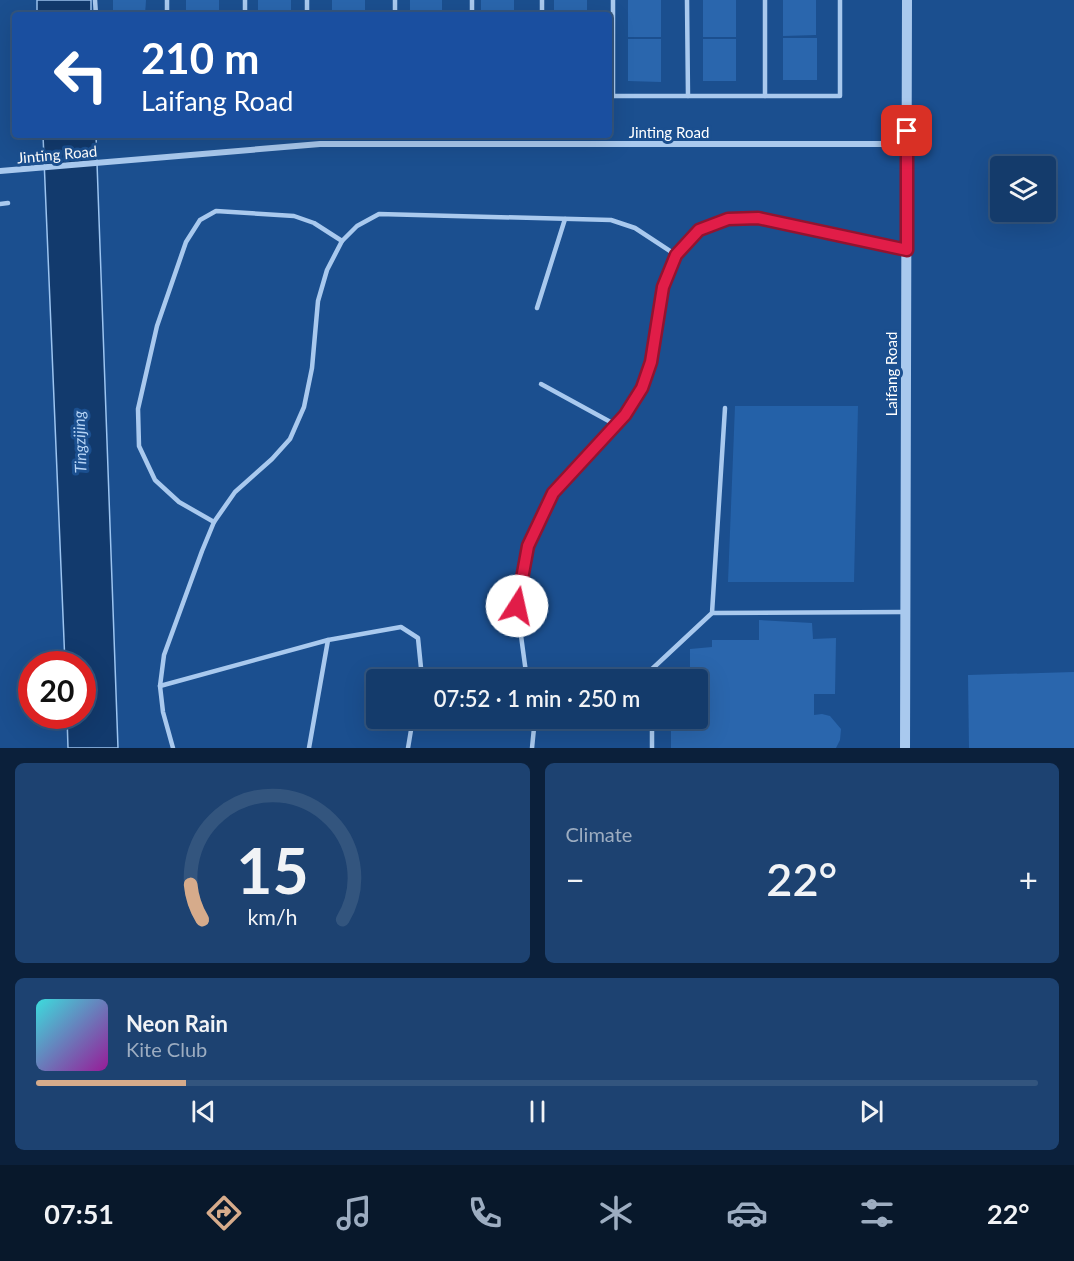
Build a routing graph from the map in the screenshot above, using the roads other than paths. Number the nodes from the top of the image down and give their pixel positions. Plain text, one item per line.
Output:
1 (613, 0) edge
2 (687, 0) edge
3 (765, 0) edge
4 (840, 0) edge
5 (907, 0) edge
6 (612, 48) edge
7 (612, 96) edge
8 (688, 96) junction
9 (765, 96) junction
10 (907, 144) junction
11 (0, 171) edge
12 (8, 203) dead end
13 (0, 204) edge
14 (565, 219) junction
15 (342, 241) junction
16 (907, 250) junction
17 (676, 255) junction
18 (537, 308) dead end
19 (541, 384) dead end
20 (725, 408) dead end
21 (616, 425) junction
22 (214, 522) junction
23 (906, 612) junction
24 (712, 613) junction
25 (328, 640) junction
26 (421, 669) edge
27 (526, 669) edge
28 (652, 669) edge
29 (160, 686) junction
30 (411, 729) edge
31 (534, 729) edge
32 (652, 729) edge
33 (173, 748) edge
34 (309, 748) edge
35 (408, 748) edge
36 (532, 748) edge
37 (652, 748) edge
38 (905, 748) edge

1 - 6 lane
2 - 8 lane
3 - 9 lane
4 - 9 lane
5 - 10 street, Laifang Road
7 - 8 lane
8 - 9 lane
10 - 11 street, Jinting Road
10 - 16 street, Laifang Road
12 - 13 lane
14 - 15 lane
14 - 17 lane
14 - 18 lane
15 - 22 lane
15 - 22 lane
16 - 17 lane
16 - 23 street, Laifang Road
17 - 21 lane
19 - 21 lane
20 - 24 lane
21 - 27 lane
22 - 29 lane
23 - 24 lane
23 - 38 street, Laifang Road
24 - 28 lane
25 - 26 lane
25 - 29 lane
25 - 34 lane
29 - 33 lane
30 - 35 lane
31 - 36 lane
32 - 37 lane

